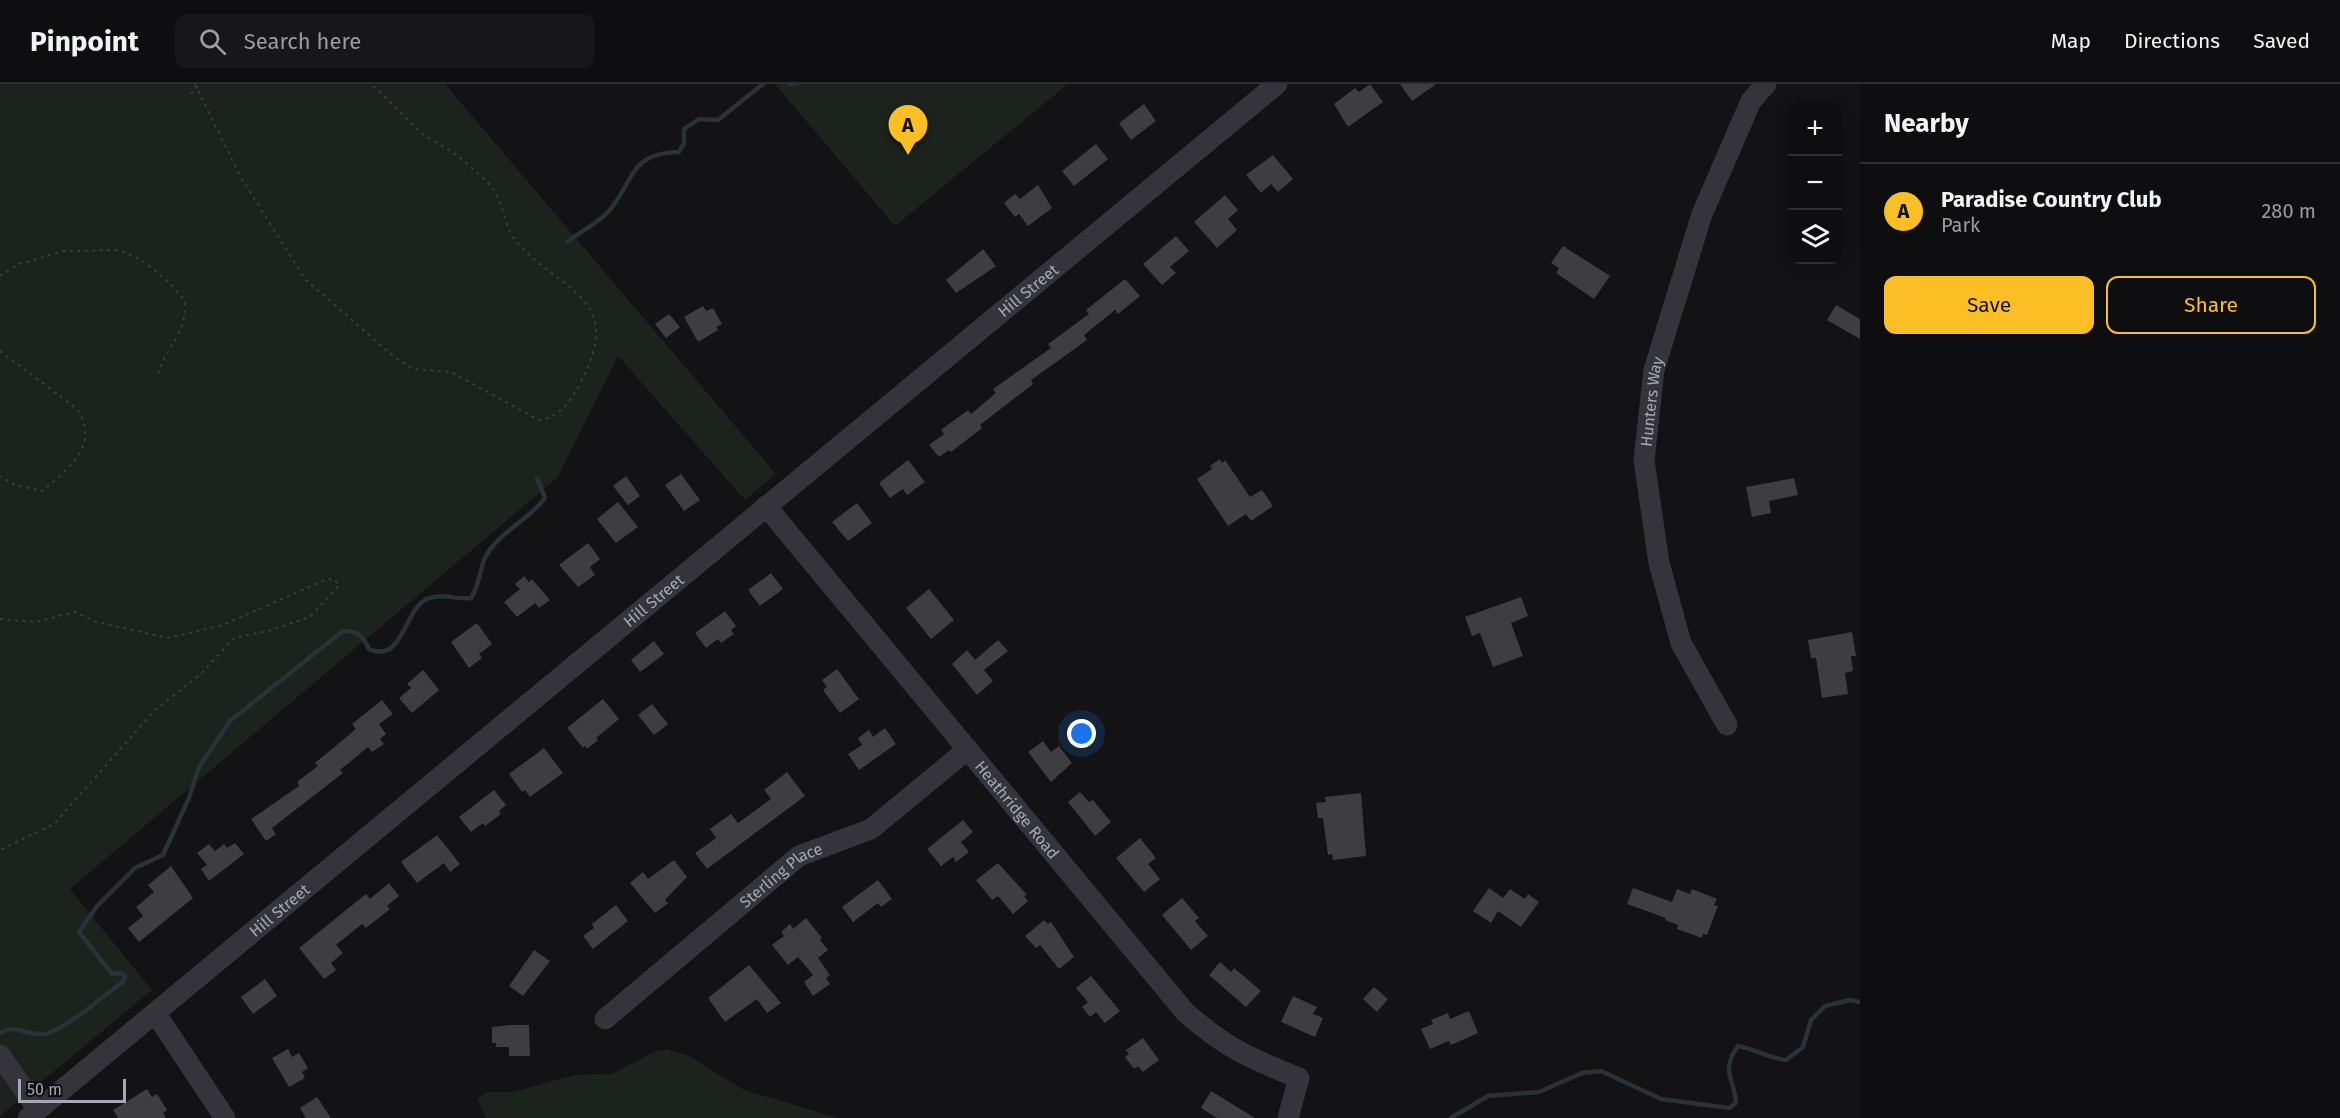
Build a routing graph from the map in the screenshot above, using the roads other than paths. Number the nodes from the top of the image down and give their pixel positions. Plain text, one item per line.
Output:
1 (1277, 84) edge
2 (1766, 84) edge
3 (766, 506) junction
4 (1727, 725) dead end
5 (968, 749) junction
6 (156, 1014) junction
7 (605, 1019) dead end
8 (0, 1055) edge
9 (33, 1114) edge
10 (225, 1118) edge
11 (1288, 1118) edge

1 - 3 street, Hill Street
2 - 4 street, Hunters Way
3 - 5 street, Heathridge Road
3 - 6 street, Hill Street
5 - 7 street, Sterling Place
5 - 11 street, Heathridge Road
6 - 9 street, Hill Street
6 - 10 street
8 - 9 street

